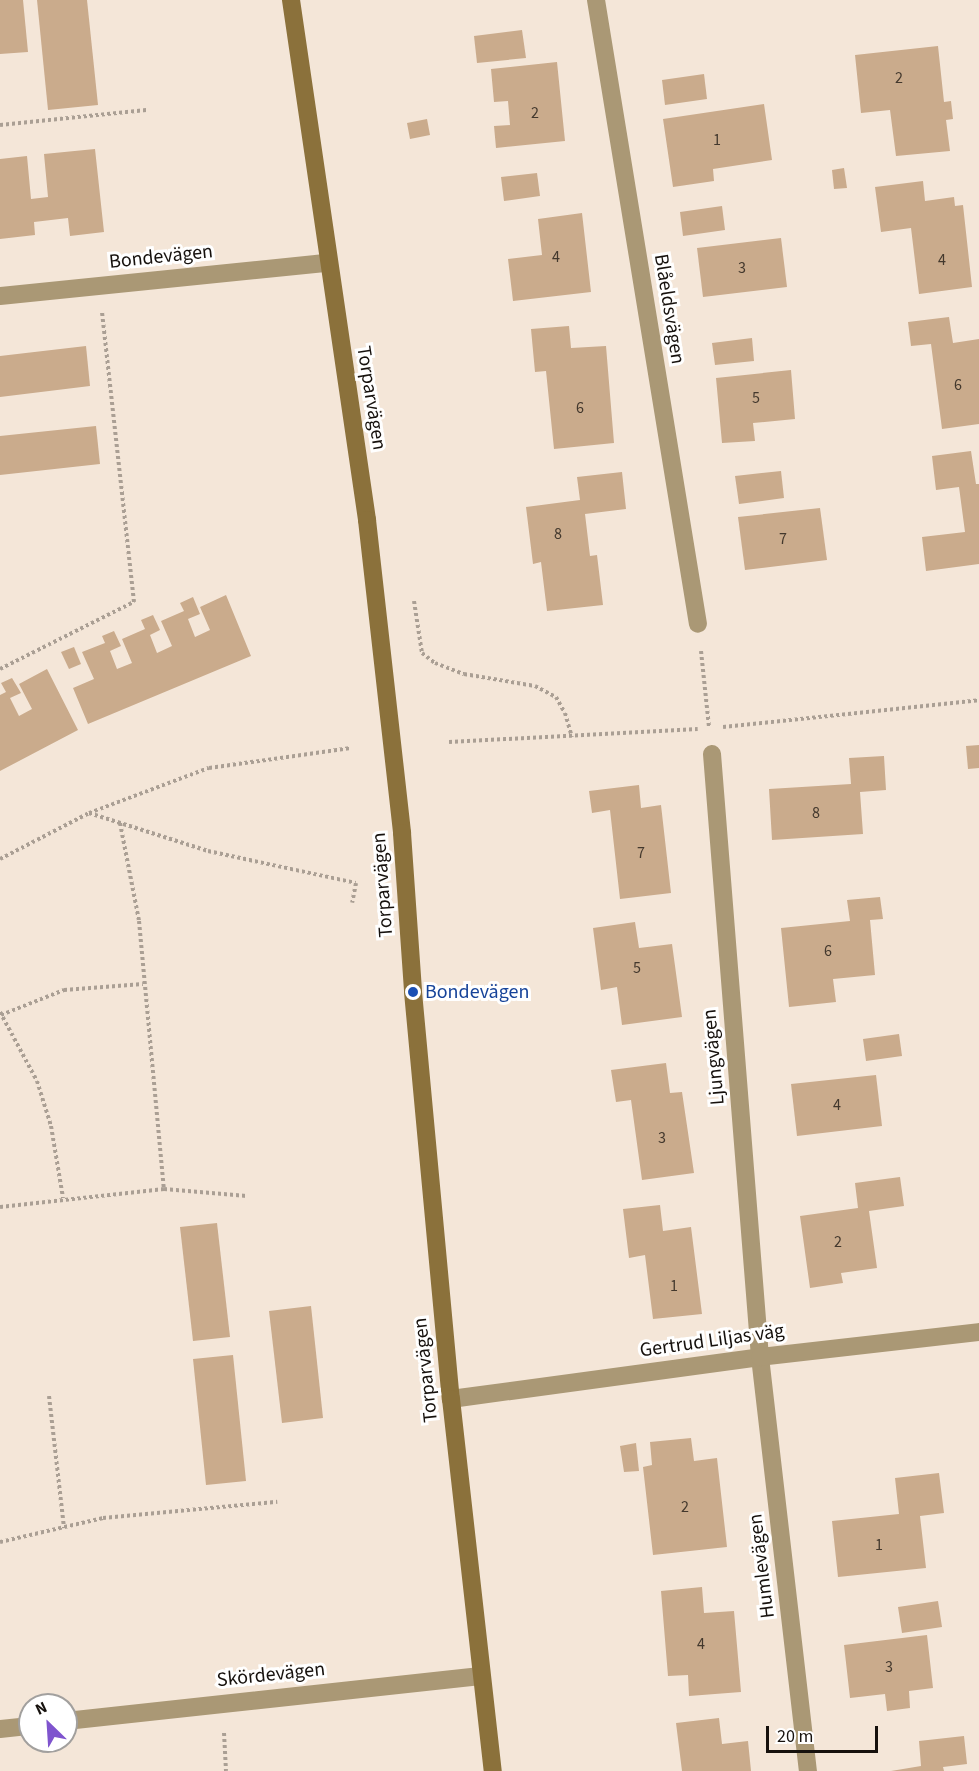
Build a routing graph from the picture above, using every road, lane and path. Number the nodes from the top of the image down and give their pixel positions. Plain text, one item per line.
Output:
1 (291, 0) edge
2 (597, 0) edge
3 (146, 110) dead end
4 (0, 125) edge
5 (327, 263) junction
6 (99, 286) junction
7 (0, 296) edge
8 (414, 601) dead end
9 (698, 624) joint
10 (0, 669) edge
11 (572, 737) dead end
12 (351, 748) dead end
13 (712, 754) joint
14 (89, 813) junction
15 (120, 823) junction
16 (0, 859) edge
17 (352, 903) dead end
18 (143, 984) junction
19 (0, 1014) edge
20 (164, 1189) junction
21 (247, 1196) dead end
22 (63, 1198) junction
23 (0, 1207) edge
24 (979, 1332) edge
25 (760, 1357) junction
26 (49, 1396) dead end
27 (451, 1399) junction
28 (277, 1502) dead end
29 (64, 1528) junction
30 (0, 1542) edge
31 (481, 1676) junction
32 (221, 1704) junction
33 (78, 1720) edge
34 (18, 1727) edge
35 (0, 1729) edge
36 (226, 1771) edge
37 (493, 1771) edge
38 (808, 1771) edge

1 - 5 street, Torparvägen
2 - 9 street, Blåeldsvägen
3 - 4 path
5 - 6 street, Bondevägen
5 - 27 street, Torparvägen
6 - 7 street, Bondevägen
6 - 10 path
8 - 11 path
9 - 13 path
12 - 14 path
13 - 25 street, Ljungvägen
14 - 15 path
14 - 16 path
15 - 17 path
15 - 18 path
18 - 19 path
18 - 20 path
19 - 22 path
20 - 21 path
20 - 22 path
22 - 23 path
24 - 25 street, Gertrud Liljas väg
25 - 27 street, Gertrud Liljas väg
25 - 38 street, Humlevägen
26 - 29 path
27 - 31 street, Torparvägen
28 - 29 path
29 - 30 path
31 - 32 street, Skördevägen
31 - 37 street, Torparvägen
32 - 33 street, Skördevägen
32 - 36 path
34 - 35 street

